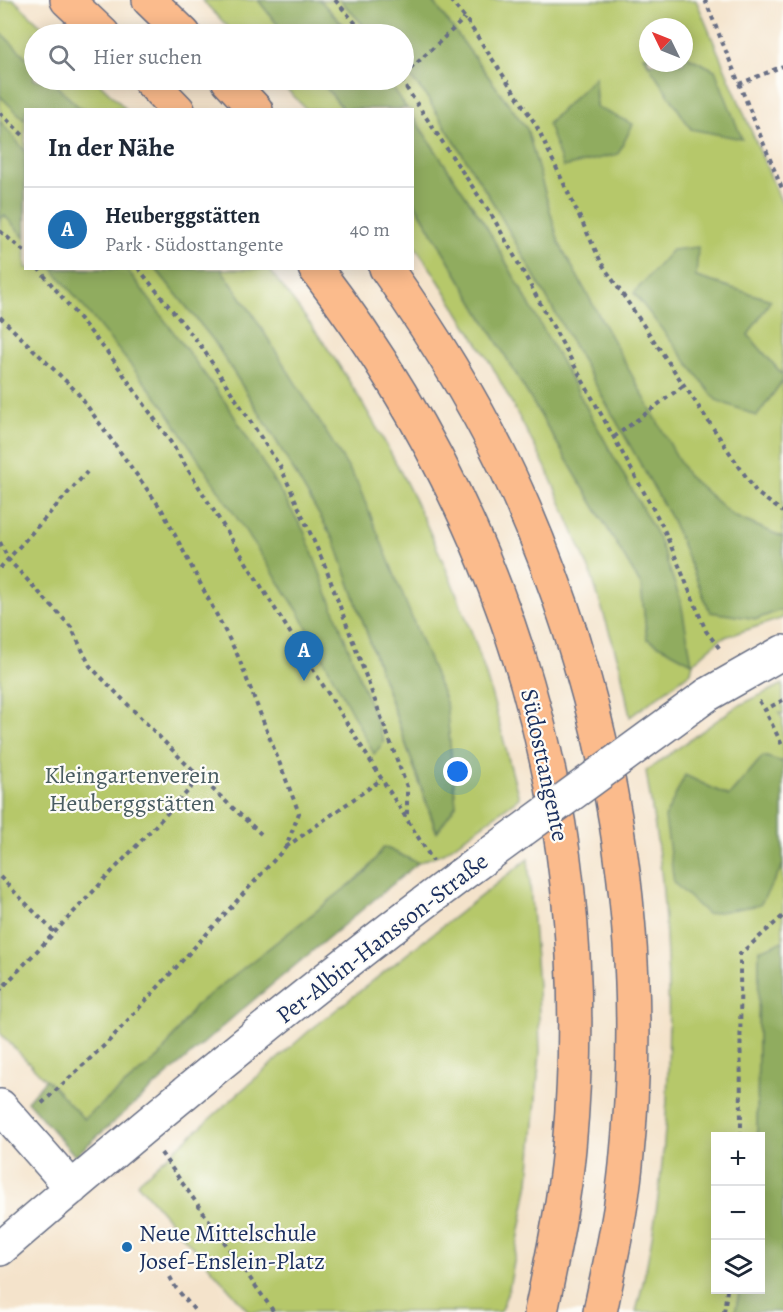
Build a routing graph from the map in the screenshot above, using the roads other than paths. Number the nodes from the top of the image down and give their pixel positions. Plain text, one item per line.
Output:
1 (67, 0) edge
2 (150, 0) edge
3 (92, 24) edge
4 (174, 24) edge
5 (159, 90) edge
6 (237, 90) edge
7 (176, 108) edge
8 (254, 108) edge
9 (316, 270) edge
10 (387, 270) edge
11 (783, 652) edge
12 (9, 1116) edge
13 (72, 1188) junction
14 (0, 1249) edge
15 (541, 1312) edge
16 (600, 1312) edge

1 - 3 highway
2 - 4 highway
5 - 7 highway
6 - 8 highway
9 - 15 highway, Südosttangente
10 - 16 highway
11 - 13 street, Per-Albin-Hansson-Straße, bridge
12 - 13 street
13 - 14 street, Per-Albin-Hansson-Straße

